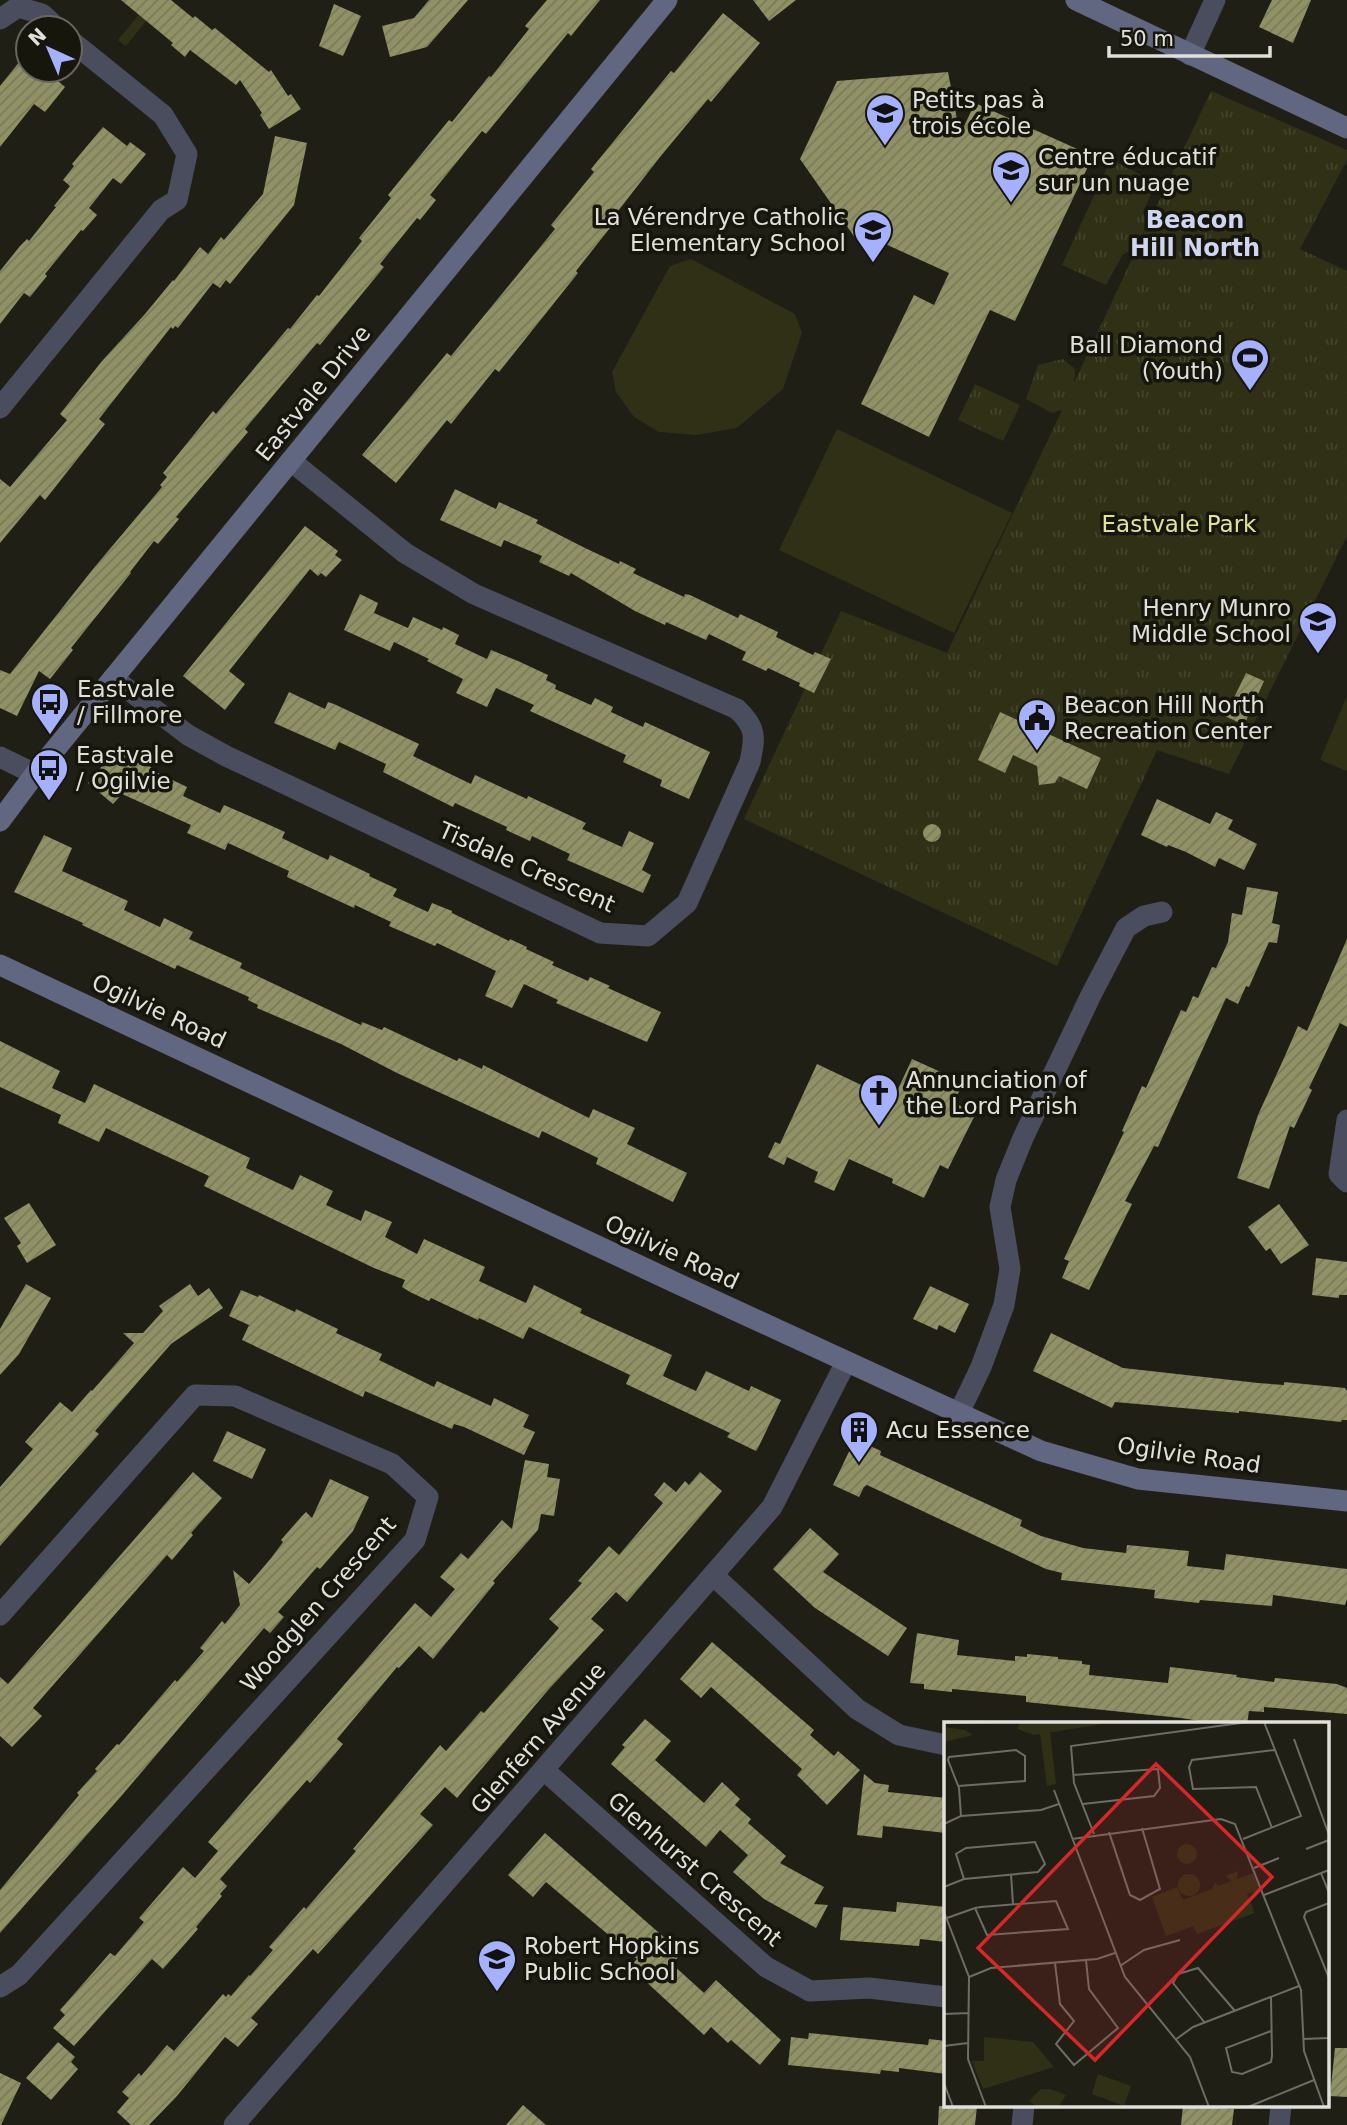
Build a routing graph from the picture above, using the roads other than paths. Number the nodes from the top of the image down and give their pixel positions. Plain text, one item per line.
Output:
1 (667, 0) edge
2 (1076, 0) edge
3 (1215, 0) edge
4 (39, 14) edge
5 (0, 19) edge
6 (84, 52) edge
7 (1191, 55) junction
8 (1347, 128) edge
9 (0, 408) edge
10 (291, 461) junction
11 (113, 678) junction
12 (0, 757) edge
13 (36, 774) junction
14 (0, 821) edge
15 (1162, 912) dead end
16 (0, 965) edge
17 (1347, 1121) edge
18 (1347, 1182) edge
19 (846, 1362) junction
20 (958, 1415) junction
21 (1347, 1501) edge
22 (713, 1576) junction
23 (0, 1615) edge
24 (944, 1745) edge
25 (544, 1770) junction
26 (0, 1987) edge
27 (944, 1997) edge
28 (234, 2125) edge

1 - 10 street, Eastvale Drive
2 - 7 street
3 - 7 street
4 - 5 street
6 - 9 street
7 - 8 street
10 - 11 street, Eastvale Drive
10 - 11 street, Tisdale Crescent
11 - 13 street, Eastvale Drive
12 - 13 street
13 - 14 street, Eastvale Drive
15 - 20 street
16 - 19 street, Ogilvie Road
17 - 18 street
19 - 20 street, Ogilvie Road
19 - 22 street, Glenfern Avenue
20 - 21 street, Ogilvie Road
22 - 24 street
22 - 25 street, Glenfern Avenue
23 - 26 street, Woodglen Crescent
25 - 27 street, Glenhurst Crescent
25 - 28 street, Glenfern Avenue

